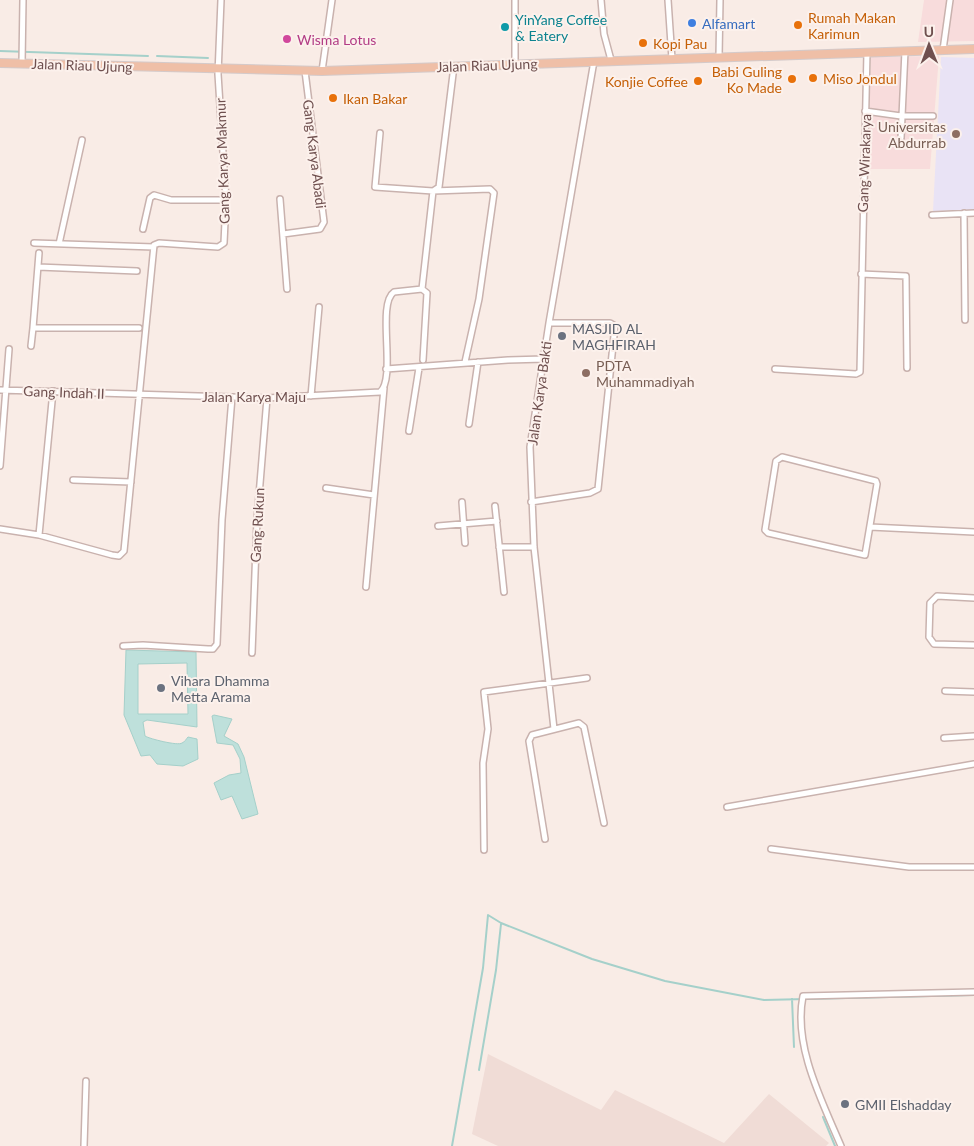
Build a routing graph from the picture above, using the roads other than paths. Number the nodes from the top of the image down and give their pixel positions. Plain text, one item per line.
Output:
1 (23, 0) edge
2 (221, 0) edge
3 (332, 0) edge
4 (515, 0) edge
5 (601, 0) edge
6 (668, 0) edge
7 (720, 0) edge
8 (950, 0) edge
9 (974, 49) edge
10 (943, 50) junction
11 (905, 51) junction
12 (867, 52) junction
13 (719, 57) junction
14 (672, 59) junction
15 (611, 60) junction
16 (22, 61) junction
17 (594, 61) junction
18 (0, 63) edge
19 (515, 65) junction
20 (454, 66) junction
21 (218, 68) junction
22 (305, 71) junction
23 (322, 71) junction
24 (865, 111) junction
25 (901, 116) junction
26 (933, 116) dead end
27 (380, 133) dead end
28 (901, 138) dead end
29 (82, 140) dead end
30 (433, 191) junction
31 (280, 199) dead end
32 (226, 200) junction
33 (964, 213) junction
34 (974, 213) edge
35 (932, 215) dead end
36 (143, 229) dead end
37 (283, 234) junction
38 (34, 243) dead end
39 (59, 244) junction
40 (154, 247) junction
41 (39, 253) dead end
42 (38, 267) junction
43 (137, 270) dead end
44 (861, 274) junction
45 (287, 289) dead end
46 (423, 290) junction
47 (319, 307) dead end
48 (965, 320) dead end
49 (548, 323) junction
50 (33, 328) junction
51 (139, 328) dead end
52 (31, 346) dead end
53 (9, 349) dead end
54 (544, 359) junction
55 (423, 360) dead end
56 (465, 362) junction
57 (478, 362) junction
58 (418, 368) junction
59 (907, 368) dead end
60 (386, 369) junction
61 (774, 369) dead end
62 (384, 387) junction
63 (3, 390) edge
64 (54, 391) junction
65 (140, 393) junction
66 (129, 394) joint
67 (311, 396) junction
68 (232, 397) junction
69 (267, 398) junction
70 (469, 424) dead end
71 (409, 431) dead end
72 (0, 466) edge
73 (73, 480) dead end
74 (131, 482) junction
75 (326, 488) dead end
76 (374, 495) junction
77 (462, 502) dead end
78 (531, 502) junction
79 (495, 506) dead end
80 (496, 522) junction
81 (464, 524) junction
82 (438, 526) dead end
83 (870, 527) junction
84 (0, 529) edge
85 (974, 532) edge
86 (39, 535) junction
87 (465, 543) dead end
88 (499, 547) junction
89 (534, 547) junction
90 (366, 587) dead end
91 (504, 592) dead end
92 (974, 598) edge
93 (974, 645) edge
94 (122, 646) dead end
95 (252, 652) dead end
96 (587, 678) dead end
97 (549, 682) junction
98 (945, 691) dead end
99 (974, 692) edge
100 (554, 729) junction
101 (974, 736) edge
102 (944, 738) dead end
103 (974, 764) edge
104 (727, 807) dead end
105 (604, 823) dead end
106 (545, 839) dead end
107 (771, 849) dead end
108 (484, 850) dead end
109 (974, 867) edge
110 (974, 992) edge
111 (86, 1081) dead end
112 (84, 1146) edge
113 (841, 1146) edge

1 - 16 street
2 - 21 street, Gang Karya Makmur
3 - 23 street
4 - 19 street
5 - 15 street
6 - 14 street
7 - 13 street
8 - 10 street
9 - 10 main road, Jalan Riau Ujung
10 - 11 main road, Jalan Riau Ujung
11 - 12 main road, Jalan Riau Ujung
11 - 25 street
12 - 13 main road, Jalan Riau Ujung
12 - 24 street, Gang Wirakarya
13 - 14 main road, Jalan Riau Ujung
14 - 15 main road, Jalan Riau Ujung
15 - 17 main road, Jalan Riau Ujung
16 - 18 main road, Jalan Riau Ujung
16 - 21 main road, Jalan Riau Ujung
17 - 19 main road, Jalan Riau Ujung
17 - 49 street, Jalan Karya Bakti
19 - 20 main road, Jalan Riau Ujung
20 - 23 main road, Jalan Riau Ujung
20 - 30 street
21 - 22 main road, Jalan Riau Ujung
21 - 32 street, Gang Karya Makmur
22 - 23 main road, Jalan Riau Ujung
22 - 37 street, Gang Karya Abadi
24 - 25 street
24 - 44 street, Gang Wirakarya
25 - 26 street
25 - 28 street
27 - 30 street
29 - 39 street
30 - 46 street
30 - 56 street
31 - 37 street
32 - 36 street
32 - 40 street, Gang Karya Makmur
33 - 34 street
33 - 35 street
33 - 48 street
37 - 45 street
38 - 39 street
39 - 40 street
40 - 65 street
41 - 42 street
42 - 43 street
42 - 50 street
44 - 59 street
44 - 61 street, Gang Wirakarya
46 - 55 street
46 - 60 street
47 - 67 street
49 - 54 street, Jalan Karya Bakti
49 - 78 street
50 - 51 street
50 - 52 street
53 - 63 street
54 - 57 street
54 - 78 street, Jalan Karya Bakti
56 - 57 street
56 - 58 street
57 - 70 street
58 - 60 street
58 - 71 street
60 - 62 street
62 - 67 street, Jalan Karya Maju
62 - 76 street
63 - 64 street, Gang Indah II
63 - 72 street
64 - 66 street, Gang Indah II
64 - 86 street
65 - 66 street, Jalan Karya Maju
65 - 68 street, Jalan Karya Maju
65 - 74 street
67 - 69 street, Jalan Karya Maju
68 - 69 street, Jalan Karya Maju
68 - 94 street
69 - 95 street, Gang Rukun
73 - 74 street
74 - 86 street
75 - 76 street
76 - 90 street
77 - 81 street
78 - 89 street, Jalan Karya Bakti
79 - 80 street
80 - 81 street
80 - 88 street
81 - 82 street
81 - 87 street
83 - 83 street
83 - 85 street
84 - 86 street
88 - 89 street
88 - 91 street
89 - 97 street, Jalan Karya Bakti
92 - 93 street
96 - 97 street
97 - 100 street, Jalan Karya Bakti
97 - 108 street
98 - 99 street
100 - 105 street
100 - 106 street
101 - 102 street
103 - 104 street
107 - 109 street
110 - 113 street
111 - 112 street

